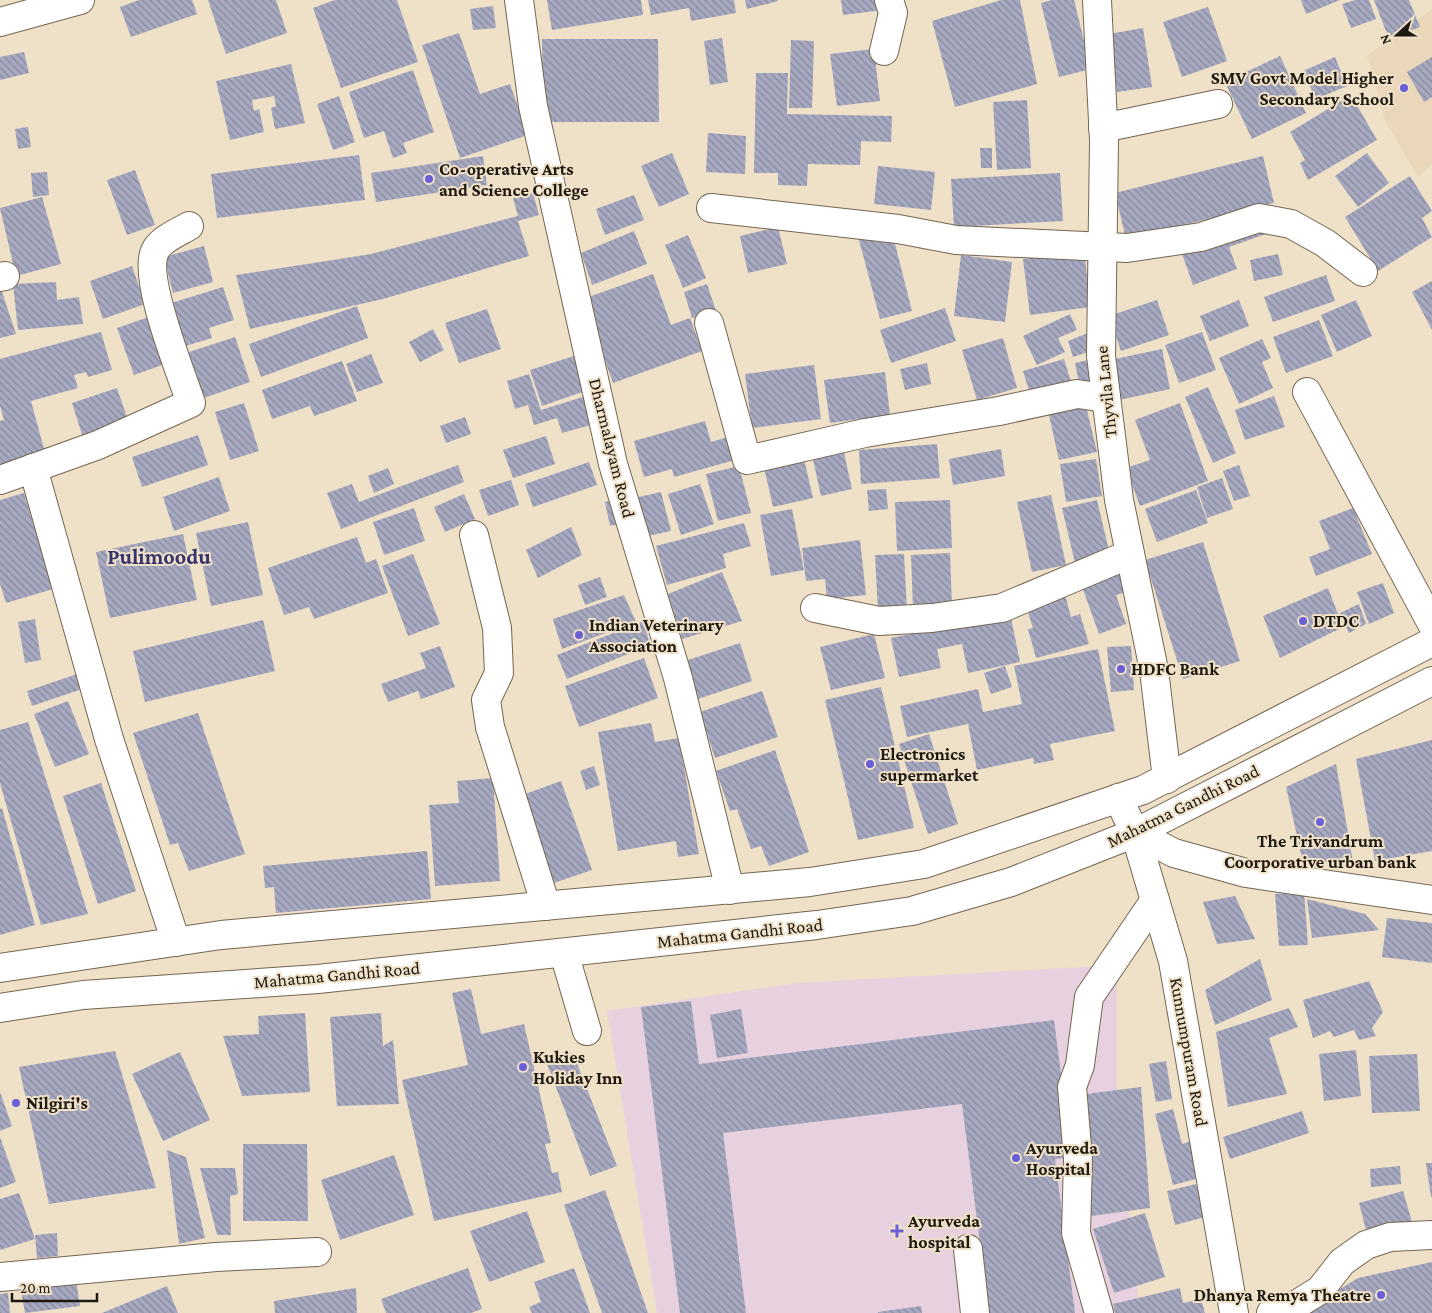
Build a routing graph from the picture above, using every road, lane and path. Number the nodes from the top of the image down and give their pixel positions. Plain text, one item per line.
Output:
1 (80, 0) edge
2 (519, 0) edge
3 (889, 0) edge
4 (1097, 0) edge
5 (0, 22) edge
6 (884, 51) dead end
7 (1218, 104) dead end
8 (1103, 128) junction
9 (711, 208) dead end
10 (189, 226) dead end
11 (1103, 246) junction
12 (1363, 272) dead end
13 (709, 324) dead end
14 (1308, 392) dead end
15 (1106, 398) junction
16 (33, 468) junction
17 (0, 480) edge
18 (474, 535) dead end
19 (1130, 554) junction
20 (815, 608) dead end
21 (1432, 624) edge
22 (1432, 642) edge
23 (1432, 681) edge
24 (1167, 779) junction
25 (1118, 798) junction
26 (1136, 833) junction
27 (730, 890) junction
28 (1155, 900) junction
29 (1432, 900) edge
30 (546, 906) junction
31 (176, 942) junction
32 (564, 952) junction
33 (0, 968) edge
34 (0, 1008) edge
35 (588, 1031) dead end
36 (1432, 1236) edge
37 (968, 1249) dead end
38 (317, 1252) dead end
39 (0, 1277) edge
40 (975, 1313) edge
41 (1099, 1313) edge
42 (1234, 1313) edge
43 (1271, 1313) edge

1 - 5 street
2 - 27 street, Dharmalayam Road
3 - 6 street
4 - 8 street, Thyvila Lane
7 - 8 street
8 - 11 street, Thyvila Lane
9 - 11 street
10 - 16 street
11 - 12 street
11 - 15 street, Thyvila Lane
13 - 15 street
14 - 21 street
15 - 19 street, Thyvila Lane
16 - 17 street
16 - 31 street
18 - 30 street
19 - 20 street
19 - 24 street, Thyvila Lane
22 - 24 street, Mahatma Gandhi Road
23 - 26 street, Mahatma Gandhi Road
24 - 25 street, Mahatma Gandhi Road
25 - 26 street, Kunnumpuram Road
25 - 27 street, Mahatma Gandhi Road
26 - 28 street, Kunnumpuram Road
26 - 29 street
26 - 32 street, Mahatma Gandhi Road
27 - 30 street, Mahatma Gandhi Road
28 - 41 street
28 - 42 street, Kunnumpuram Road
30 - 31 street, Mahatma Gandhi Road
31 - 33 street, Mahatma Gandhi Road
32 - 34 street, Mahatma Gandhi Road
32 - 35 street
36 - 43 street
37 - 40 street
38 - 39 street

